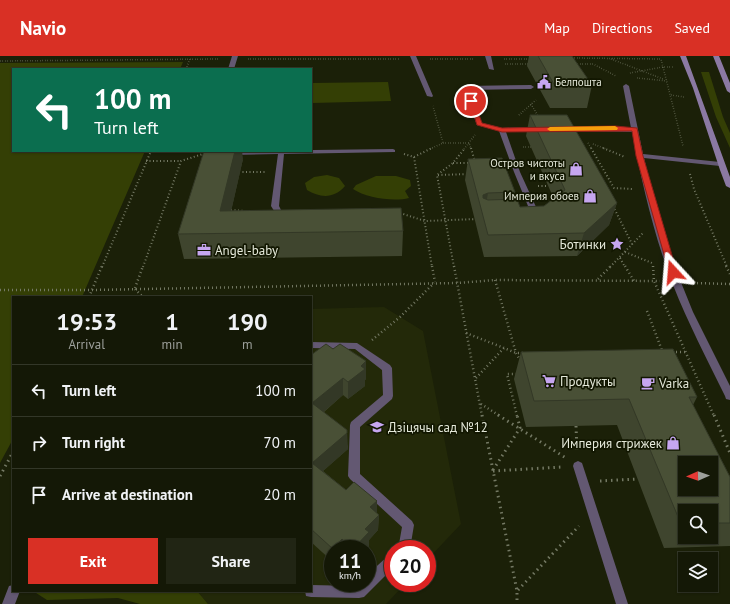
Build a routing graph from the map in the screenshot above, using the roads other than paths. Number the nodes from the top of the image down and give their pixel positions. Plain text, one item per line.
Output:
1 (235, 56) edge
2 (413, 56) edge
3 (488, 56) edge
4 (683, 56) edge
5 (716, 56) edge
6 (491, 67) road end
7 (231, 68) edge
8 (626, 86) dead end
9 (531, 87) road end
10 (730, 91) edge
11 (430, 96) road end
12 (545, 129) edge
13 (559, 129) edge
14 (502, 130) junction
15 (635, 130) junction
16 (393, 151) dead end
17 (206, 153) edge
18 (281, 153) junction
19 (640, 156) junction
20 (720, 164) junction
21 (730, 186) edge
22 (298, 213) edge
23 (519, 217) edge
24 (312, 345) edge
25 (730, 396) edge
26 (578, 466) road end
27 (406, 540) edge
28 (384, 568) edge
29 (312, 591) edge
30 (14, 592) edge
31 (8, 604) edge
32 (622, 604) edge

1 - 7 lane
2 - 11 lane
3 - 6 lane
4 - 20 main road
5 - 10 main road
8 - 15 lane
9 - 14 lane
12 - 14 lane
13 - 15 lane
14 - 23 lane
15 - 19 lane
16 - 18 lane
17 - 18 lane
18 - 22 lane
19 - 20 lane
19 - 25 lane
20 - 21 main road
24 - 27 lane
26 - 32 lane
28 - 29 lane
30 - 31 lane

